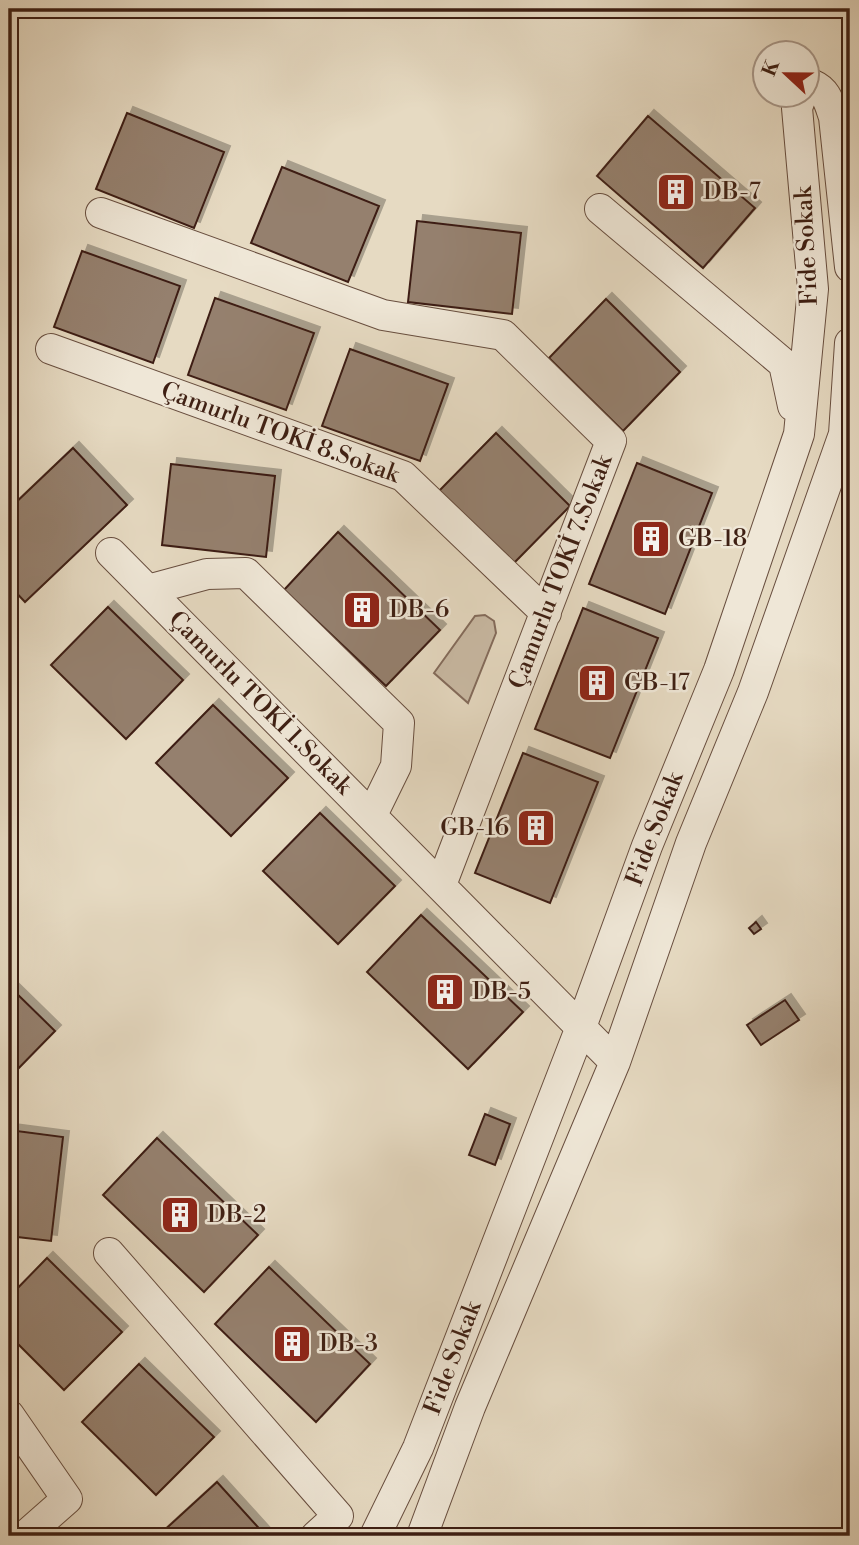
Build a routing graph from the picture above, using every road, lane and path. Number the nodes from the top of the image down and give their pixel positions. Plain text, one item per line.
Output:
1 (820, 88) edge
2 (797, 108) edge
3 (600, 209) dead end
4 (101, 213) dead end
5 (850, 267) edge
6 (850, 343) edge
7 (51, 349) dead end
8 (799, 434) junction
9 (111, 554) dead end
10 (148, 590) junction
11 (546, 613) junction
12 (372, 815) junction
13 (441, 885) junction
14 (581, 1027) junction
15 (615, 1062) junction
16 (109, 1253) dead end
17 (9, 1415) edge
18 (25, 1536) edge
19 (316, 1536) edge
20 (375, 1536) edge
21 (422, 1536) edge

1 - 5 street, Fide Sokak
2 - 8 street, Fide Sokak
3 - 8 street
4 - 11 street, Çamurlu TOKİ 7.Sokak
6 - 15 street, Fide Sokak
7 - 11 street, Çamurlu TOKİ 8.Sokak
8 - 14 street, Fide Sokak
9 - 10 street, Çamurlu TOKİ 1.Sokak
10 - 12 street, Çamurlu TOKİ 1.Sokak
10 - 12 street, Çamurlu TOKİ 1.Sokak
11 - 13 street, Çamurlu TOKİ 7.Sokak
12 - 13 street, Çamurlu TOKİ 1.Sokak
13 - 14 street, Çamurlu TOKİ 1.Sokak
14 - 15 street, Çamurlu TOKİ 1.Sokak
14 - 20 street, Fide Sokak
15 - 21 street, Fide Sokak
16 - 19 street
17 - 18 street

